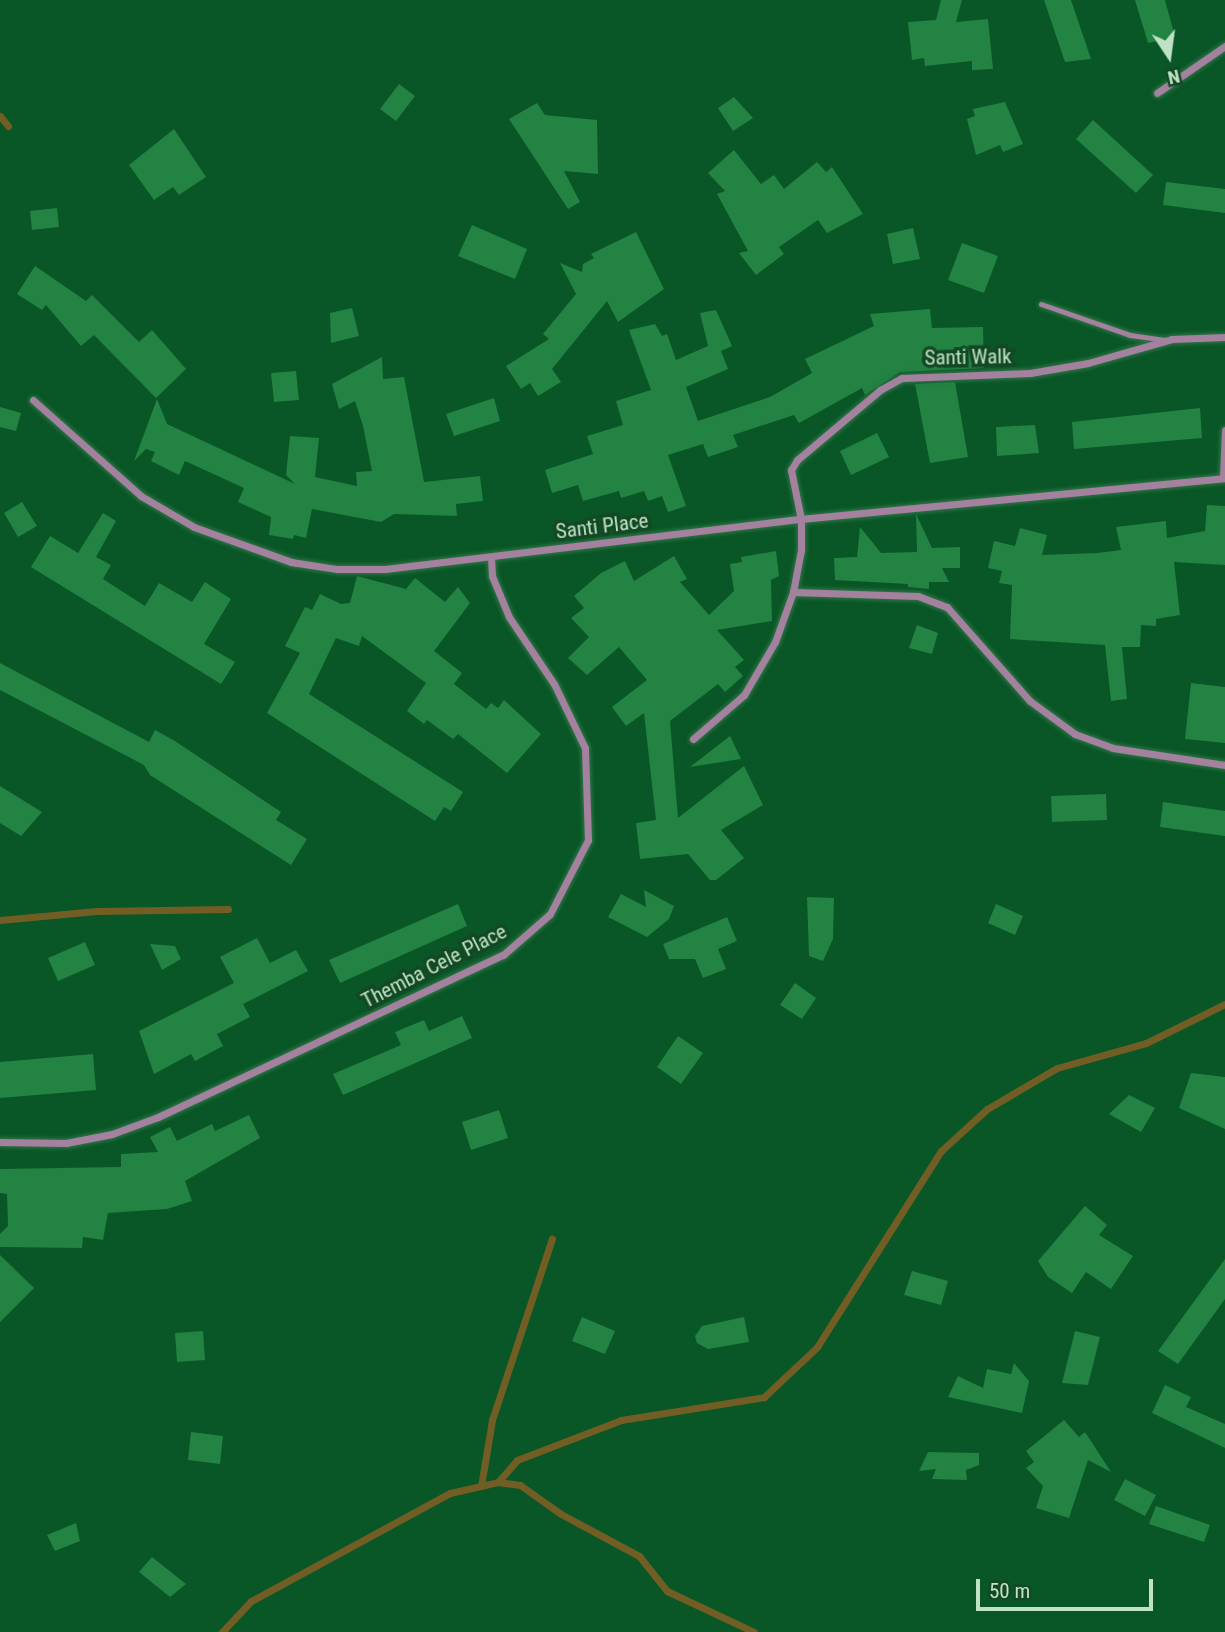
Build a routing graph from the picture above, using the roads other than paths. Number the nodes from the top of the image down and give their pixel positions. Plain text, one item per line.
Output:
1 (1225, 46) edge
2 (1157, 93) dead end
3 (1041, 304) dead end
4 (1225, 337) edge
5 (1166, 340) junction
6 (33, 400) dead end
7 (1225, 430) edge
8 (1224, 478) edge
9 (802, 519) junction
10 (491, 558) junction
11 (793, 592) junction
12 (693, 739) dead end
13 (1225, 765) edge
14 (0, 1142) edge

1 - 2 street
3 - 5 lane
4 - 5 street, Santi Walk
5 - 9 street, Santi Walk
6 - 10 street, Santi Place
7 - 8 street
8 - 9 street, Santi Place
9 - 10 street, Santi Place
9 - 11 street, Santi Walk
10 - 14 street, Themba Cele Place
11 - 12 street, Santi Walk
11 - 13 street

